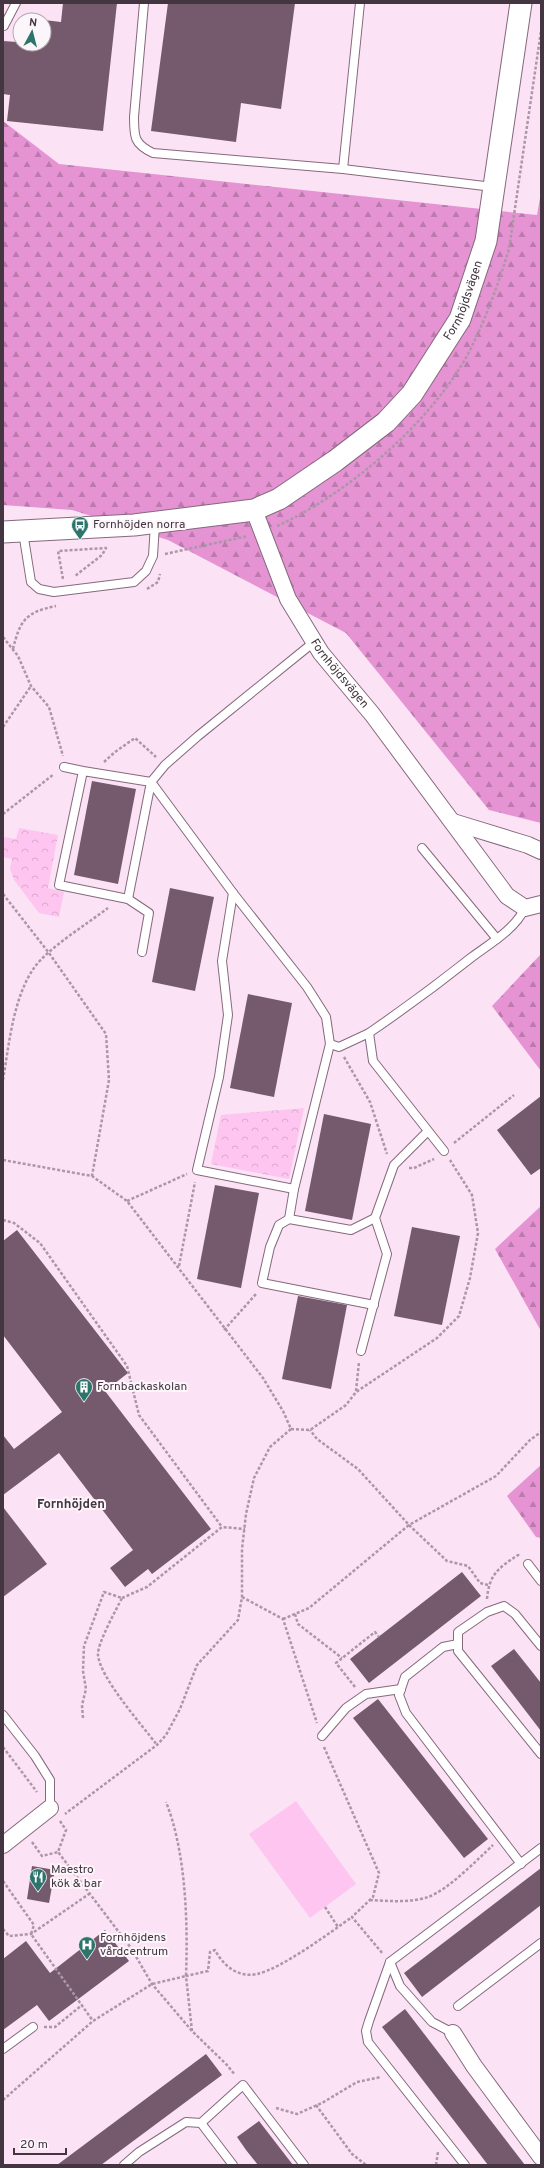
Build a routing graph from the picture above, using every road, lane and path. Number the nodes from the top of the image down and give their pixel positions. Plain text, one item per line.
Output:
1 (16, 3) edge
2 (144, 3) edge
3 (360, 3) edge
4 (521, 3) edge
5 (4, 26) edge
6 (541, 31) edge
7 (343, 169) junction
8 (494, 187) junction
9 (254, 510) junction
10 (155, 523) junction
11 (13, 531) edge
12 (262, 533) junction
13 (163, 561) dead end
14 (161, 568) dead end
15 (64, 588) junction
16 (145, 590) dead end
17 (3, 638) edge
18 (314, 642) junction
19 (13, 649) junction
20 (31, 686) junction
21 (3, 727) edge
22 (165, 765) junction
23 (64, 766) junction
24 (83, 770) junction
25 (93, 772) junction
26 (151, 782) junction
27 (3, 814) edge
28 (453, 822) junction
29 (422, 848) dead end
30 (541, 852) edge
31 (233, 892) junction
32 (3, 894) edge
33 (128, 899) junction
34 (541, 904) edge
35 (525, 908) junction
36 (497, 939) junction
37 (142, 952) dead end
38 (49, 953) junction
39 (369, 1033) junction
40 (330, 1044) junction
41 (339, 1047) junction
42 (3, 1080) edge
43 (514, 1095) dead end
44 (426, 1132) junction
45 (444, 1151) junction
46 (3, 1160) edge
47 (394, 1165) junction
48 (197, 1170) junction
49 (92, 1176) junction
50 (294, 1189) junction
51 (127, 1201) junction
52 (375, 1218) junction
53 (289, 1219) junction
54 (3, 1220) edge
55 (179, 1266) junction
56 (262, 1282) junction
57 (374, 1305) junction
58 (224, 1330) junction
59 (361, 1351) joint
60 (356, 1392) junction
61 (291, 1429) junction
62 (310, 1430) junction
63 (541, 1432) edge
64 (409, 1525) junction
65 (222, 1526) junction
66 (245, 1529) junction
67 (528, 1564) joint
68 (541, 1581) edge
69 (488, 1585) junction
70 (242, 1597) junction
71 (122, 1598) junction
72 (487, 1612) junction
73 (295, 1614) junction
74 (283, 1619) junction
75 (379, 1637) dead end
76 (458, 1644) junction
77 (541, 1646) edge
78 (342, 1658) junction
79 (401, 1689) junction
80 (363, 1697) junction
81 (3, 1715) edge
82 (83, 1718) dead end
83 (322, 1736) junction
84 (157, 1745) junction
85 (3, 1748) edge
86 (541, 1754) edge
87 (166, 1802) dead end
88 (54, 1817) junction
89 (501, 1838) junction
90 (25, 1844) dead end
91 (3, 1845) edge
92 (541, 1848) edge
93 (58, 1852) junction
94 (521, 1864) junction
95 (3, 1881) edge
96 (90, 1894) junction
97 (370, 1900) junction
98 (325, 1907) dead end
99 (352, 1917) junction
100 (338, 1927) junction
101 (3, 1929) edge
102 (31, 1934) junction
103 (541, 1943) edge
104 (390, 1962) junction
105 (186, 1976) junction
106 (152, 1984) junction
107 (82, 2005) junction
108 (458, 2006) dead end
109 (93, 2021) junction
110 (33, 2027) joint
111 (192, 2031) junction
112 (453, 2033) joint
113 (3, 2049) edge
114 (390, 2070) junction
115 (243, 2085) junction
116 (3, 2100) edge
117 (256, 2102) junction
118 (316, 2105) junction
119 (201, 2123) junction
120 (541, 2157) edge
121 (124, 2165) edge
122 (233, 2165) edge
123 (304, 2165) edge
124 (366, 2165) edge
125 (465, 2165) edge

1 - 5 lane
2 - 7 lane
3 - 7 lane
4 - 8 street, Fornhöjdsvägen
6 - 12 path
7 - 8 lane
8 - 9 street, Fornhöjdsvägen
9 - 10 street, Fornhöjdsvägen
9 - 12 street, Fornhöjdsvägen
10 - 11 street, Fornhöjdsvägen
10 - 15 lane
11 - 15 lane
12 - 13 path
12 - 18 street, Fornhöjdsvägen
14 - 16 path
15 - 15 path
15 - 19 path
17 - 19 path
18 - 22 lane
18 - 28 street, Fornhöjdsvägen
19 - 20 path
20 - 21 path
20 - 23 path
22 - 25 path
22 - 26 lane
23 - 24 lane
23 - 27 path
24 - 25 lane
24 - 33 lane
25 - 26 lane
26 - 31 lane
26 - 33 lane
28 - 30 street
28 - 35 street, Fornhöjdsvägen
29 - 36 lane
31 - 40 lane
31 - 48 lane
32 - 38 path
33 - 37 lane
33 - 38 path
34 - 35 street
35 - 36 lane
36 - 39 lane
38 - 42 path
38 - 49 path
39 - 41 lane
39 - 44 lane
40 - 41 lane
40 - 50 lane
41 - 47 path
43 - 45 path
44 - 45 lane
44 - 47 lane
45 - 47 path
45 - 60 path
46 - 49 path
47 - 52 lane
48 - 50 lane
48 - 51 path
48 - 55 path
49 - 51 path
50 - 53 lane
51 - 55 path
52 - 53 lane
52 - 57 lane
53 - 56 lane
54 - 65 path
55 - 58 path
56 - 57 lane
56 - 58 path
57 - 59 lane
58 - 61 path
59 - 60 path
60 - 62 path
61 - 62 path
61 - 66 path
62 - 64 path
63 - 64 path
64 - 69 path
64 - 73 path
65 - 66 path
65 - 71 path
66 - 70 path
67 - 68 lane
67 - 69 path
69 - 72 path
70 - 74 path
70 - 84 path
71 - 82 path
71 - 84 path
72 - 76 lane
72 - 77 lane
73 - 74 path
73 - 78 path
74 - 83 path
75 - 78 path
76 - 79 lane
76 - 86 lane
78 - 80 path
79 - 80 lane
79 - 89 lane
80 - 83 lane
81 - 88 lane
83 - 97 path
84 - 88 path
85 - 88 path
87 - 105 path
88 - 91 street
88 - 93 path
89 - 94 lane
89 - 97 path
90 - 93 path
92 - 94 lane
93 - 96 path
94 - 104 lane
95 - 102 path
96 - 102 path
96 - 106 path
97 - 99 path
98 - 100 path
99 - 100 path
99 - 104 path
100 - 105 path
101 - 102 path
102 - 107 path
103 - 108 lane
104 - 112 lane
104 - 114 lane
105 - 106 path
105 - 111 path
106 - 109 path
106 - 111 path
107 - 109 path
107 - 110 path
109 - 116 path
110 - 113 lane
111 - 115 path
112 - 120 street
114 - 118 path
114 - 125 lane
115 - 117 lane
115 - 119 lane
117 - 118 path
117 - 123 lane
118 - 124 path
119 - 121 lane
119 - 122 lane

